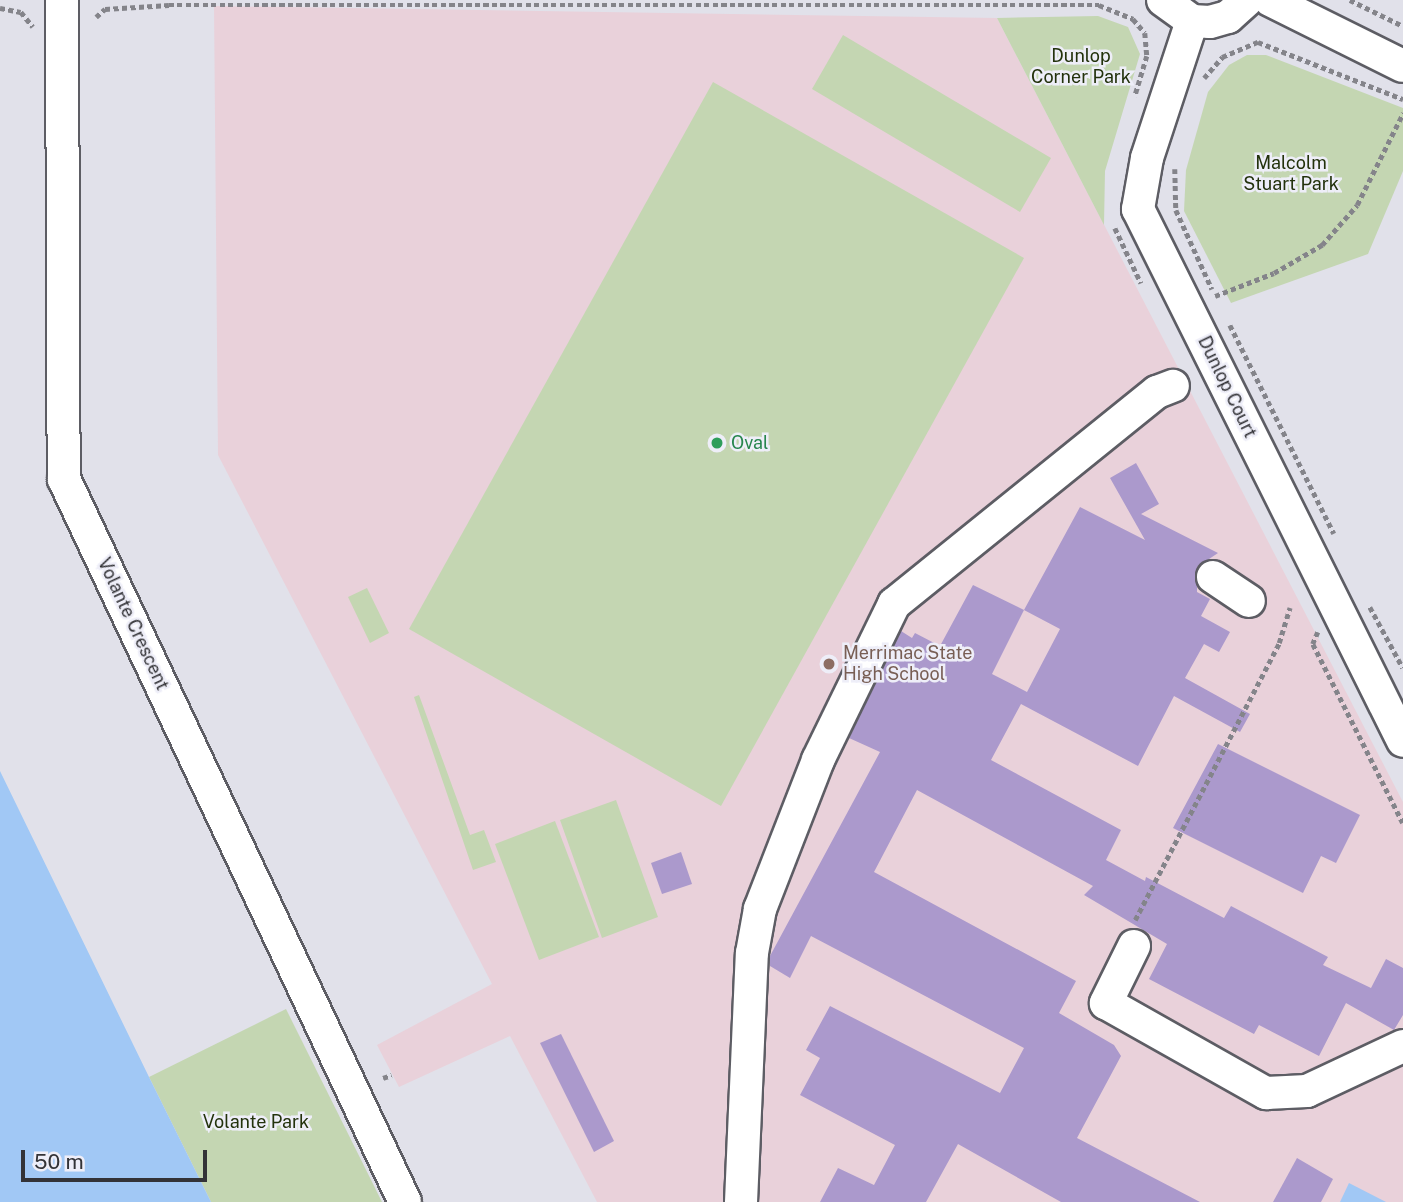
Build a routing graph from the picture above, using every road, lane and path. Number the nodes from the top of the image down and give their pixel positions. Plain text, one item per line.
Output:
1 (62, 0) edge
2 (1163, 0) edge
3 (1247, 0) edge
4 (1270, 0) edge
5 (1350, 0) edge
6 (96, 17) dead end
7 (1192, 21) junction
8 (1403, 26) edge
9 (1403, 66) edge
10 (1201, 87) dead end
11 (1403, 99) edge
12 (1134, 101) dead end
13 (1403, 113) edge
14 (1175, 166) dead end
15 (1113, 213) dead end
16 (1146, 292) dead end
17 (1215, 296) junction
18 (1220, 305) dead end
19 (1224, 314) dead end
20 (1173, 387) dead end
21 (1338, 543) dead end
22 (1213, 576) dead end
23 (1249, 601) dead end
24 (1368, 603) dead end
25 (1290, 608) dead end
26 (1403, 668) edge
27 (1403, 741) edge
28 (1134, 946) joint
29 (1403, 1046) edge
30 (392, 1075) dead end
31 (383, 1078) dead end
32 (405, 1202) edge
33 (741, 1202) edge

1 - 32 street, Volante Crescent
2 - 7 street
3 - 7 street
4 - 9 street
5 - 8 path
6 - 12 path
7 - 27 street, Dunlop Court
10 - 11 path
13 - 17 path
14 - 17 path
15 - 16 path
17 - 18 path
19 - 21 path
20 - 33 street
22 - 23 street
24 - 26 path
25 - 28 path
28 - 29 street
30 - 31 path

